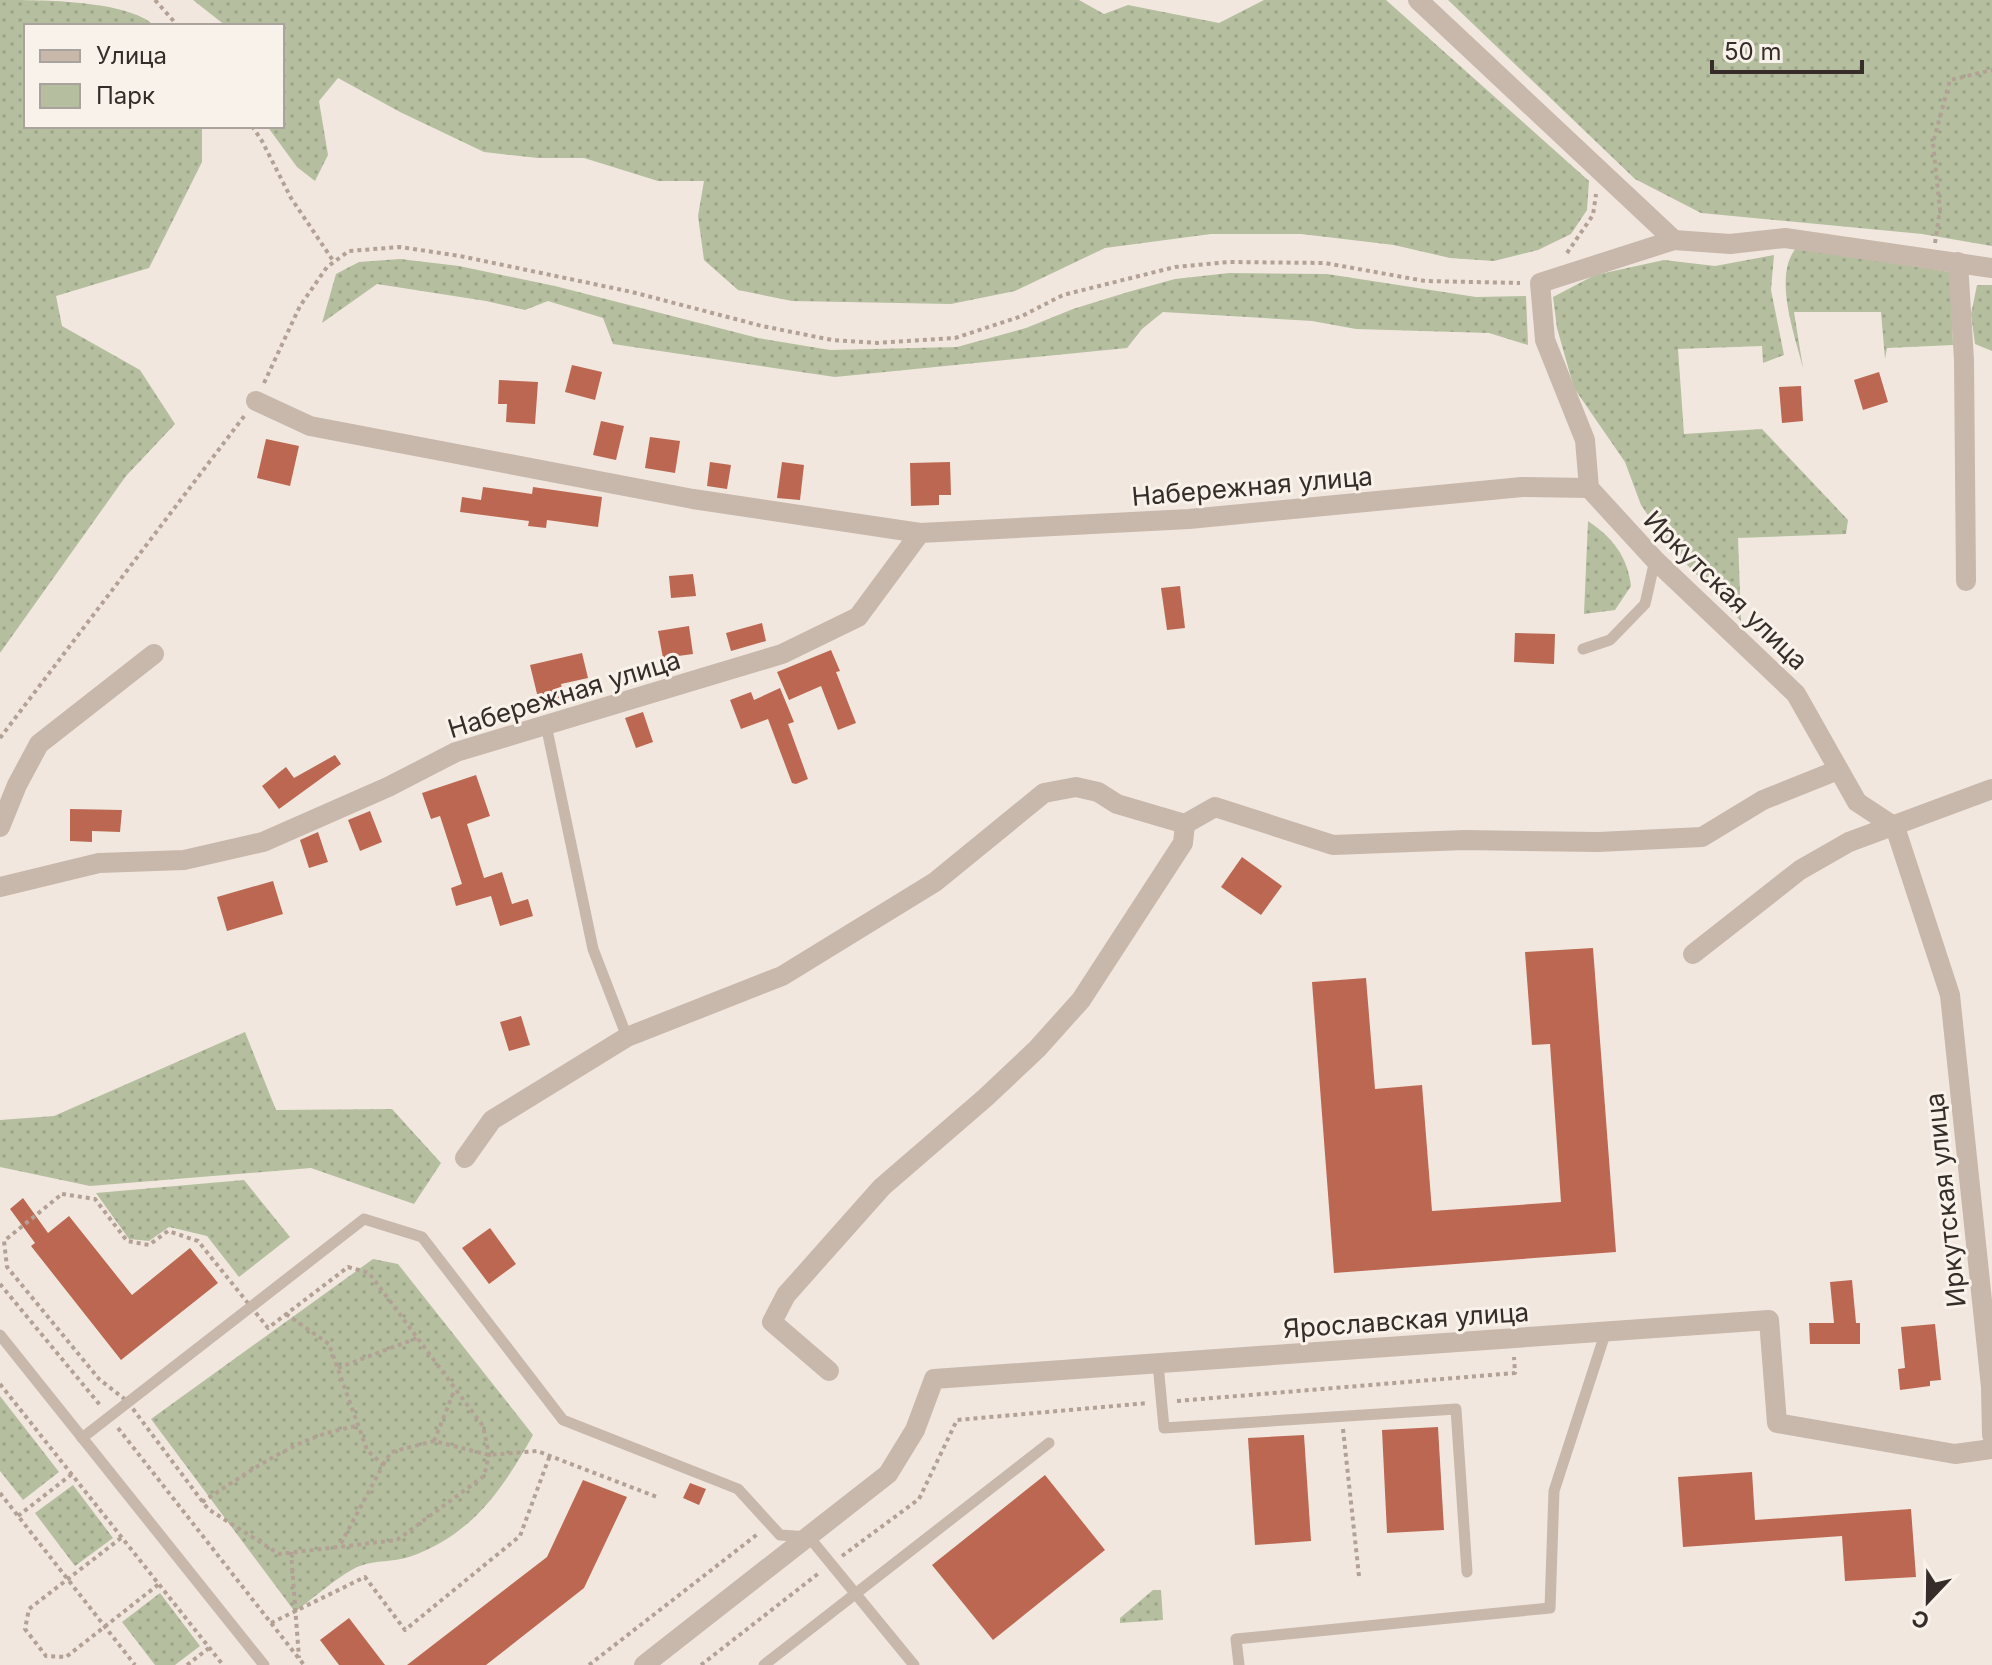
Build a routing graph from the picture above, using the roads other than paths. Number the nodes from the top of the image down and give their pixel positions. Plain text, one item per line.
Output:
1 (1418, 0) edge
2 (1674, 240) junction
3 (1958, 262) junction
4 (1992, 268) edge
5 (256, 401) road end
6 (1589, 488) junction
7 (920, 533) junction
8 (1655, 560) junction
9 (1966, 581) dead end
10 (1583, 649) dead end
11 (154, 654) dead end
12 (546, 725) junction
13 (1838, 770) junction
14 (1992, 789) edge
15 (1185, 824) junction
16 (0, 827) edge
17 (1895, 827) junction
18 (0, 887) edge
19 (1693, 954) dead end
20 (627, 1037) junction
21 (465, 1158) dead end
22 (1606, 1331) junction
23 (0, 1335) edge
24 (1158, 1364) junction
25 (829, 1371) dead end
26 (1991, 1386) edge
27 (1992, 1435) edge
28 (82, 1438) junction
29 (1049, 1443) dead end
30 (1992, 1449) edge
31 (809, 1537) junction
32 (1467, 1572) dead end
33 (857, 1593) junction
34 (264, 1665) edge
35 (644, 1665) edge
36 (764, 1665) edge
37 (914, 1665) edge
38 (1239, 1665) edge

1 - 2 street
2 - 3 street
2 - 6 street
3 - 4 street
3 - 9 street
5 - 7 street, Набережная улица
6 - 7 street, Набережная улица
6 - 8 street, Иркутская улица
7 - 12 street, Набережная улица
8 - 10 lane
8 - 13 street, Иркутская улица
11 - 16 street
12 - 18 street, Набережная улица
12 - 20 lane
13 - 15 street
13 - 17 street, Иркутская улица
14 - 17 street
15 - 20 street
15 - 25 street
17 - 19 street
17 - 26 street, Иркутская улица
20 - 21 street
22 - 24 street, Ярославская улица
22 - 30 street, Ярославская улица
22 - 38 lane
23 - 28 lane
24 - 31 street, Ярославская улица
24 - 32 lane
26 - 27 street, Иркутская улица
28 - 31 lane
28 - 34 lane
29 - 33 lane
31 - 33 lane
31 - 35 street
33 - 36 lane
33 - 37 lane

